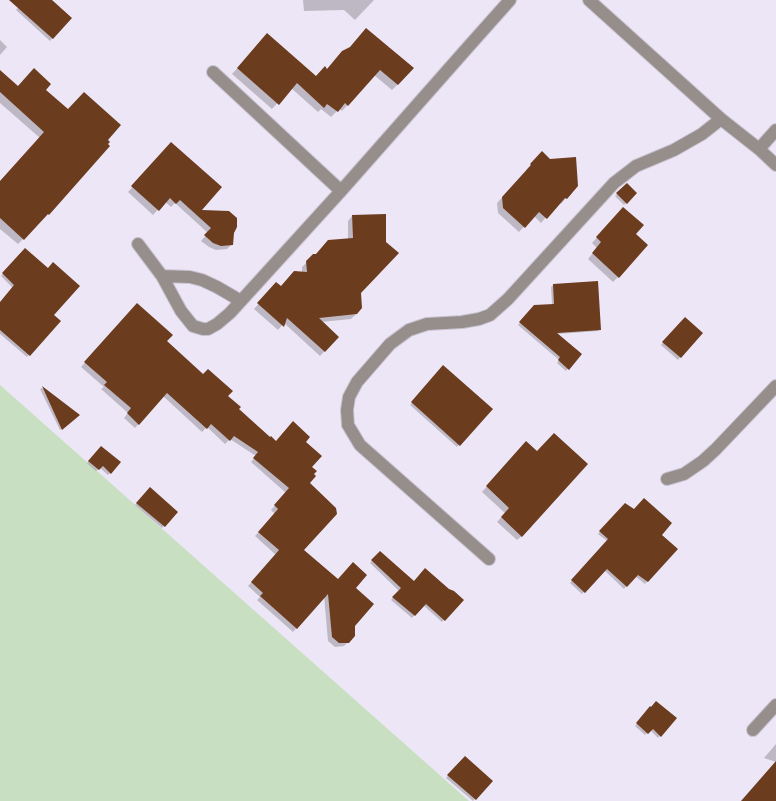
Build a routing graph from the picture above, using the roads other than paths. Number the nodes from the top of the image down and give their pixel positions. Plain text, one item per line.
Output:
1 (510, 0) edge
2 (589, 0) edge
3 (213, 72) dead end
4 (722, 119) junction
5 (776, 130) edge
6 (759, 149) junction
7 (776, 165) edge
8 (341, 191) junction
9 (138, 244) dead end
10 (162, 276) junction
11 (241, 301) junction
12 (776, 386) edge
13 (666, 479) dead end
14 (489, 559) dead end
15 (776, 705) edge
16 (753, 730) dead end

1 - 8 street
2 - 4 street
3 - 8 street
4 - 6 street
4 - 14 street
5 - 6 street
6 - 7 street
8 - 11 street
9 - 10 street
10 - 11 street
10 - 11 street
12 - 13 street
15 - 16 street

